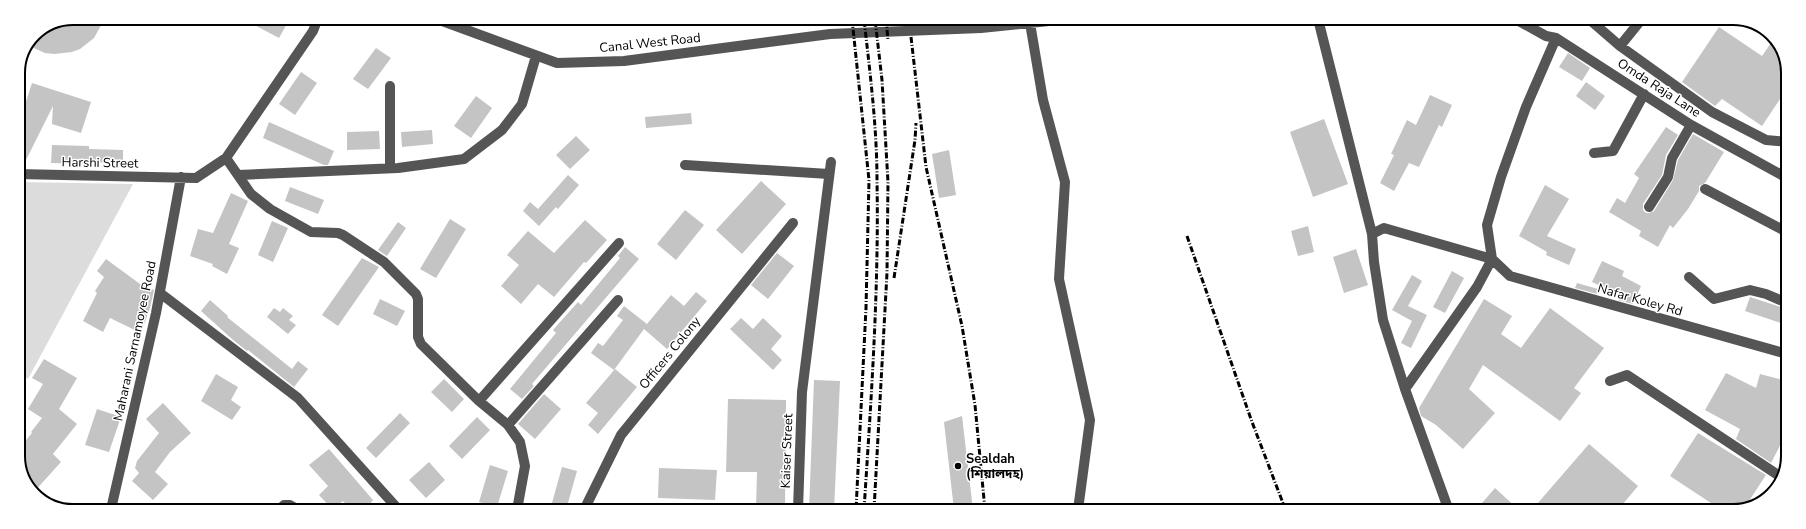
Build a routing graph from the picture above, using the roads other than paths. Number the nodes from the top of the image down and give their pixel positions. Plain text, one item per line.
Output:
1 (315, 25) edge
2 (453, 25) edge
3 (1010, 25) edge
4 (1030, 25) edge
5 (1320, 25) edge
6 (1527, 25) edge
7 (1596, 25) edge
8 (1637, 25) edge
9 (1556, 38) junction
10 (1620, 46) junction
11 (536, 56) junction
12 (390, 86) dead end
13 (1644, 94) junction
14 (1691, 125) junction
15 (1781, 141) edge
16 (1594, 153) dead end
17 (226, 158) junction
18 (830, 162) dead end
19 (685, 165) dead end
20 (390, 168) junction
21 (25, 174) edge
22 (828, 174) junction
23 (238, 175) junction
24 (1781, 175) edge
25 (181, 177) junction
26 (1705, 189) dead end
27 (1649, 207) dead end
28 (792, 223) dead end
29 (1781, 229) edge
30 (1372, 234) junction
31 (619, 243) dead end
32 (1492, 258) junction
33 (1689, 277) dead end
34 (160, 293) junction
35 (618, 300) dead end
36 (1781, 300) edge
37 (1781, 352) edge
38 (1610, 381) dead end
39 (1405, 389) junction
40 (479, 401) junction
41 (508, 426) junction
42 (1777, 474) edge
43 (112, 504) edge
44 (394, 504) edge
45 (517, 504) edge
46 (587, 504) edge
47 (798, 504) edge
48 (1079, 504) edge
49 (1446, 504) edge

1 - 17 street
2 - 11 street, Canal West Road
3 - 11 street, Canal West Road
4 - 48 street
5 - 30 street
6 - 9 street, Omda Raja Lane
7 - 10 street
8 - 10 street
9 - 13 street, Omda Raja Lane
9 - 32 street
10 - 15 street
11 - 20 street
12 - 20 street
13 - 14 street, Omda Raja Lane
13 - 16 street
14 - 24 street, Omda Raja Lane
14 - 27 street
17 - 23 street
17 - 25 street, Harshi Street
18 - 22 street, Kaiser Street
19 - 22 street
20 - 23 street
21 - 25 street, Harshi Street
22 - 47 street, Kaiser Street
23 - 40 street
25 - 34 street, Maharani Sarnamoyee Road
26 - 29 street
28 - 46 street, Officers Colony
30 - 32 street
30 - 39 street
31 - 40 street
32 - 37 street, Nafar Koley Rd
32 - 39 street
33 - 36 street
34 - 43 street, Maharani Sarnamoyee Road
34 - 44 street
35 - 41 street
38 - 42 street
39 - 49 street
40 - 41 street
41 - 45 street

